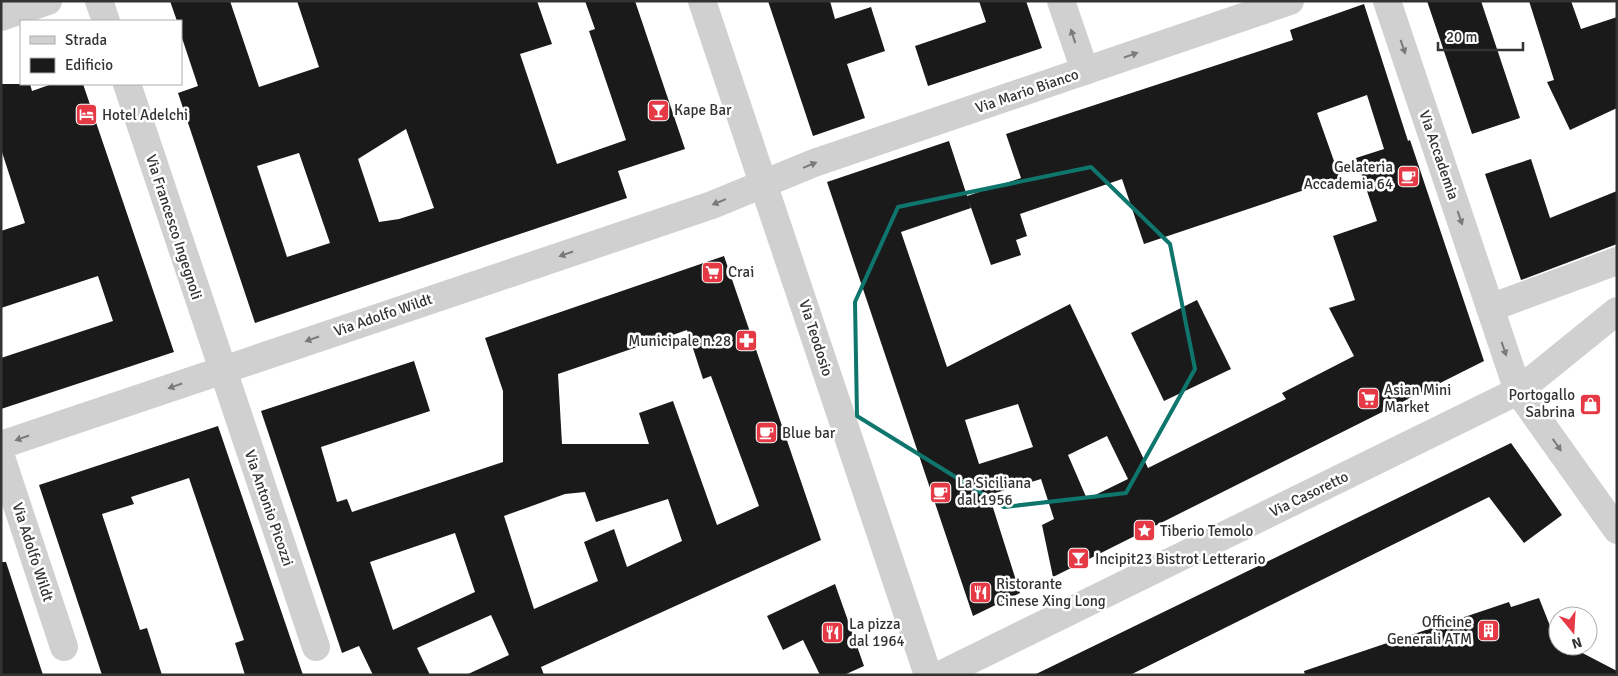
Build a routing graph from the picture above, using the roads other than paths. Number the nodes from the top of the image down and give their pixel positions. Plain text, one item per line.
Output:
1 (48, 1) edge
2 (99, 1) edge
3 (702, 1) edge
4 (1062, 1) edge
5 (1290, 1) edge
6 (1387, 1) edge
7 (1, 17) edge
8 (106, 20) edge
9 (1084, 71) junction
10 (126, 85) edge
11 (765, 184) junction
12 (1617, 261) edge
13 (1490, 308) junction
14 (1617, 311) edge
15 (222, 370) junction
16 (1518, 391) junction
17 (1, 445) edge
18 (1, 457) edge
19 (1617, 530) edge
20 (64, 647) dead end
21 (316, 647) dead end
22 (928, 675) edge
23 (940, 675) edge

1 - 7 street
2 - 8 street
3 - 11 street, Via Teodosio
9 -> 4 street
9 -> 5 street, Via Mario Bianco
6 -> 13 street, Via Accademia
11 -> 9 street, Via Mario Bianco
10 - 15 street, Via Francesco Ingegnoli
11 -> 15 street, Via Adolfo Wildt
11 - 22 street, Via Teodosio
12 - 13 street
13 -> 16 street
14 - 16 street, Via Casoretto
15 -> 17 street, Via Adolfo Wildt
15 - 21 street, Via Antonio Picozzi
16 -> 19 street
16 - 23 street, Via Casoretto
18 - 20 street, Via Adolfo Wildt

